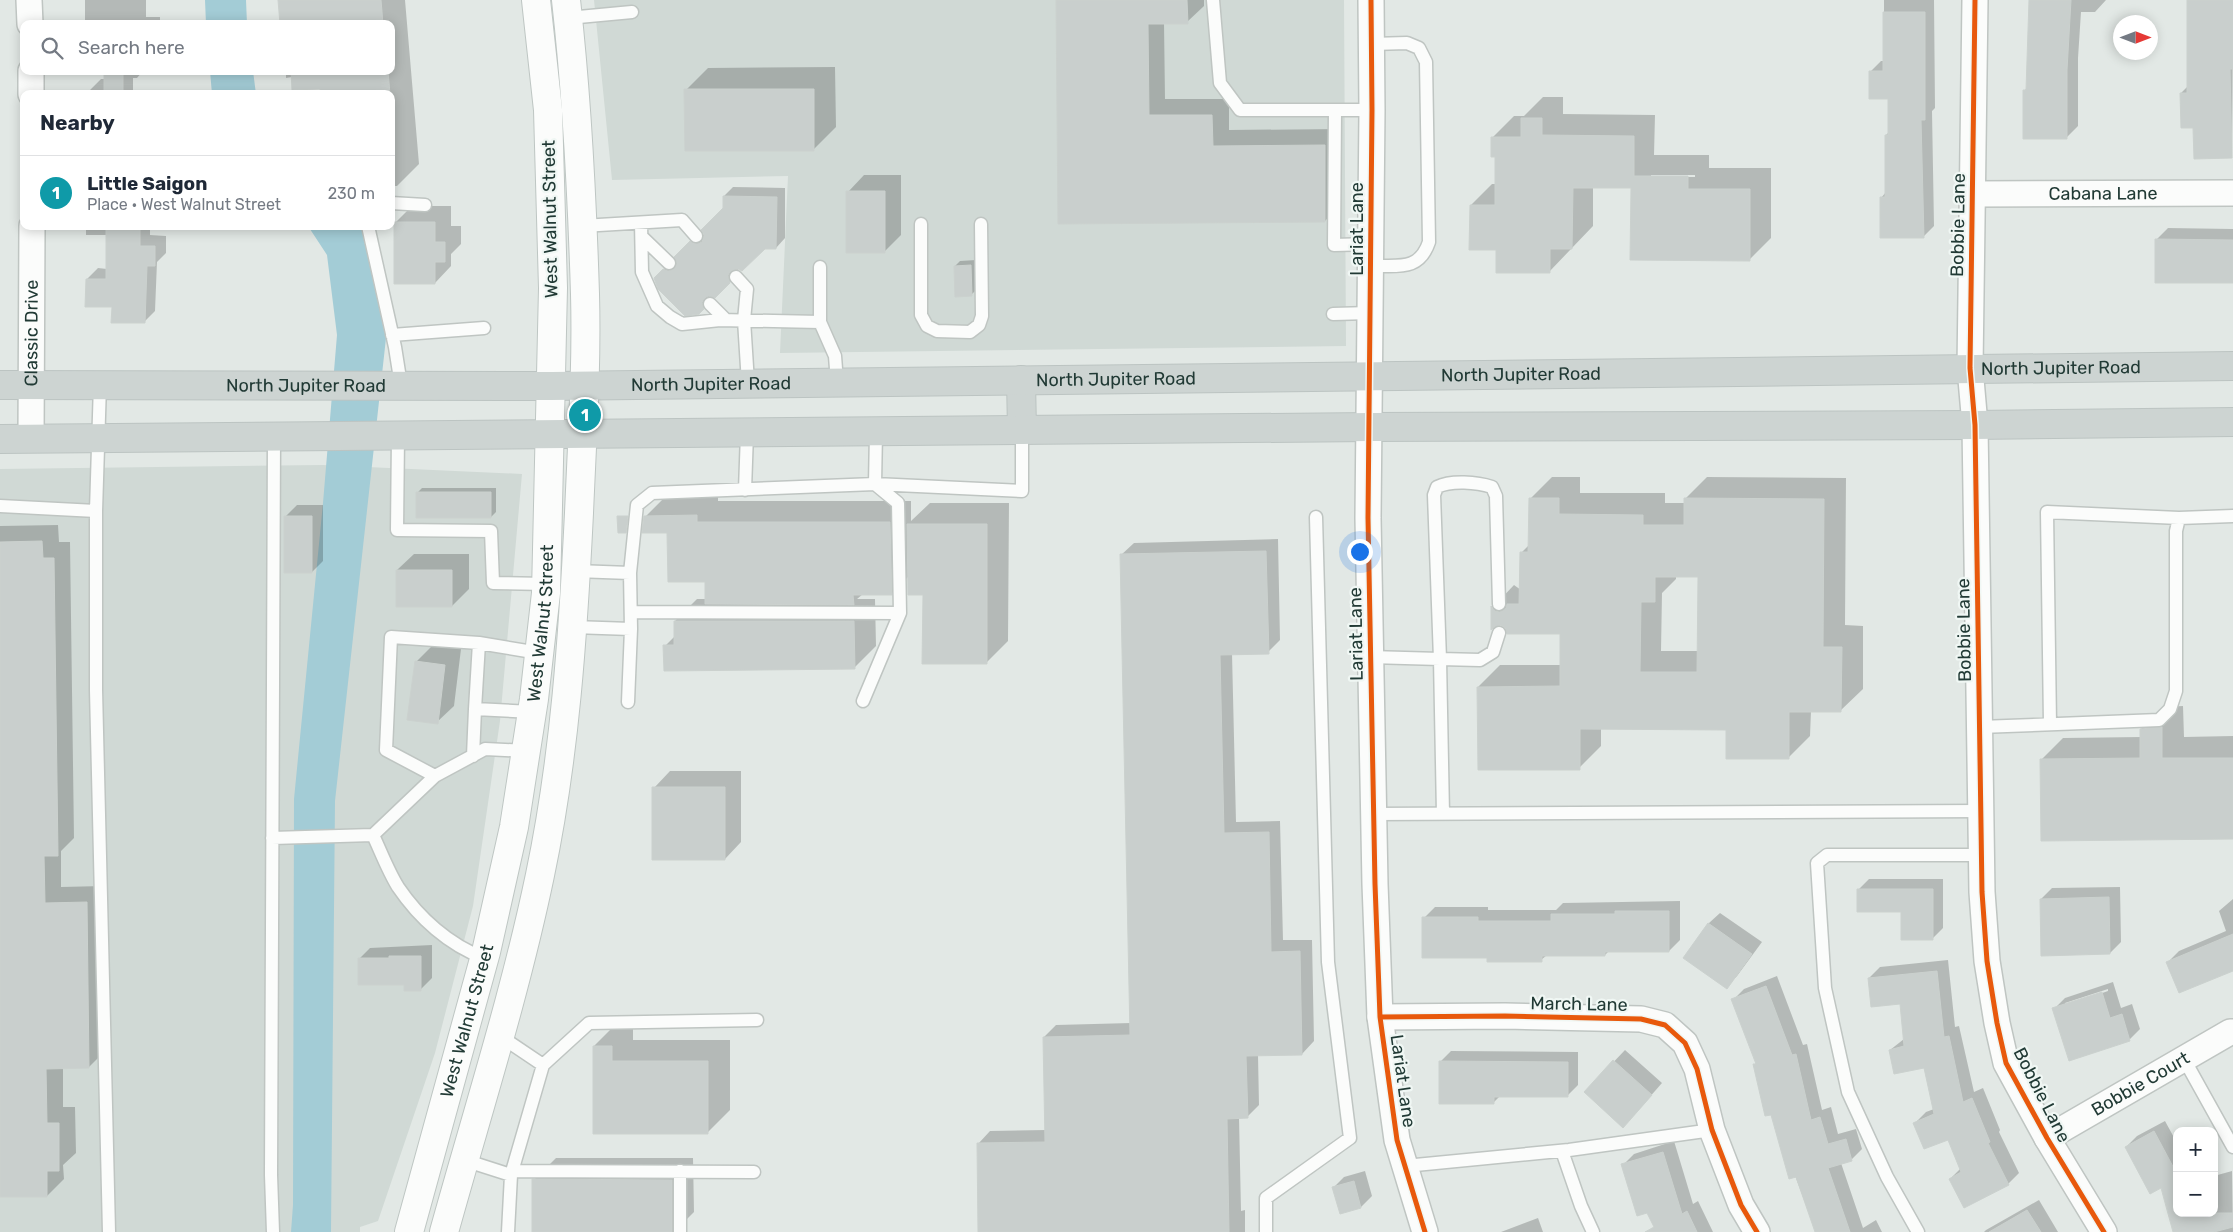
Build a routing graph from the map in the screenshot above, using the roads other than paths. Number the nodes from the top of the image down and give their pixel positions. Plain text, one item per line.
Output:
1 (29, 0) edge
2 (536, 0) edge
3 (1213, 0) edge
4 (1371, 0) edge
5 (1975, 0) edge
6 (566, 6) edge
7 (632, 12) dead end
8 (30, 20) edge
9 (1372, 44) junction
10 (31, 75) edge
11 (31, 90) edge
12 (1335, 110) junction
13 (1372, 110) junction
14 (2233, 193) edge
15 (1973, 194) junction
16 (395, 203) edge
17 (425, 206) dead end
18 (641, 222) junction
19 (921, 224) dead end
20 (981, 224) dead end
21 (582, 226) junction
22 (32, 230) edge
23 (369, 230) edge
24 (696, 236) dead end
25 (642, 237) junction
26 (1371, 255) junction
27 (668, 263) dead end
28 (820, 267) dead end
29 (736, 277) dead end
30 (710, 304) dead end
31 (1370, 313) junction
32 (1333, 314) dead end
33 (726, 320) junction
34 (744, 320) junction
35 (820, 322) junction
36 (484, 328) dead end
37 (392, 334) junction
38 (2233, 366) edge
39 (1970, 368) junction
40 (1370, 376) junction
41 (1022, 380) junction
42 (837, 382) junction
43 (748, 383) junction
44 (31, 384) junction
45 (100, 384) junction
46 (0, 385) edge
47 (583, 385) junction
48 (397, 386) junction
49 (551, 386) junction
50 (2233, 422) edge
51 (1975, 425) junction
52 (1370, 427) junction
53 (1022, 430) junction
54 (876, 432) junction
55 (746, 433) junction
56 (583, 434) junction
57 (550, 435) junction
58 (392, 436) junction
59 (279, 437) junction
60 (99, 438) junction
61 (0, 439) edge
62 (31, 439) junction
63 (875, 484) junction
64 (745, 490) junction
65 (0, 506) edge
66 (96, 511) junction
67 (2233, 516) edge
68 (1316, 517) dead end
69 (2179, 518) junction
70 (576, 571) junction
71 (630, 573) junction
72 (546, 584) junction
73 (1499, 604) dead end
74 (631, 612) junction
75 (900, 613) junction
76 (572, 627) junction
77 (631, 629) junction
78 (1499, 634) dead end
79 (479, 643) junction
80 (539, 653) junction
81 (1370, 657) junction
82 (1440, 659) junction
83 (863, 701) dead end
84 (628, 702) dead end
85 (475, 709) junction
86 (532, 712) junction
87 (2050, 724) junction
88 (1980, 727) junction
89 (527, 751) junction
90 (473, 756) junction
91 (435, 776) junction
92 (1981, 811) junction
93 (1374, 814) junction
94 (1443, 814) junction
95 (515, 822) junction
96 (373, 835) junction
97 (277, 837) junction
98 (1982, 855) junction
99 (522, 953) junction
100 (484, 958) junction
101 (1380, 1017) junction
102 (757, 1020) dead end
103 (2233, 1032) edge
104 (500, 1036) junction
105 (2184, 1059) junction
106 (543, 1065) junction
107 (1712, 1130) junction
108 (2047, 1138) junction
109 (2233, 1147) edge
110 (1562, 1151) junction
111 (430, 1156) junction
112 (464, 1160) junction
113 (1405, 1166) junction
114 (680, 1171) junction
115 (754, 1172) dead end
116 (512, 1173) junction
117 (108, 1232) edge
118 (273, 1232) edge
119 (408, 1232) edge
120 (418, 1232) edge
121 (444, 1232) edge
122 (508, 1232) edge
123 (680, 1232) edge
124 (1266, 1232) edge
125 (1425, 1232) edge
126 (1593, 1232) edge
127 (1757, 1232) edge
128 (1918, 1232) edge
129 (2104, 1232) edge

1 - 8 street
2 - 49 main road, West Walnut Street
3 - 12 lane
4 - 9 street, Lariat Lane
5 - 15 street, Bobbie Lane
6 - 7 lane
6 - 21 main road, West Walnut Street
9 - 13 street, Lariat Lane
9 - 26 lane
10 - 11 street
12 - 13 lane
12 - 26 lane
13 - 26 street, Lariat Lane
14 - 15 street, Cabana Lane
15 - 39 street, Bobbie Lane
16 - 17 lane
18 - 21 lane
18 - 24 lane
18 - 25 lane
19 - 20 lane
21 - 47 main road, West Walnut Street
22 - 44 street, Classic Drive
23 - 37 lane
25 - 27 lane
25 - 33 lane
26 - 31 street, Lariat Lane
28 - 35 lane
29 - 34 lane
30 - 33 lane
31 - 32 lane
31 - 40 street, Lariat Lane
33 - 34 lane
34 - 35 lane
34 - 43 lane
35 - 42 lane
36 - 37 lane
37 - 48 lane
38 - 39 main road, North Jupiter Road
39 - 40 main road, North Jupiter Road
39 - 51 street, Bobbie Lane
40 - 41 main road, North Jupiter Road
40 - 52 street, Lariat Lane
41 - 42 main road, North Jupiter Road
41 - 53 main road
42 - 43 main road, North Jupiter Road
43 - 47 main road, North Jupiter Road
44 - 45 main road, North Jupiter Road
44 - 46 main road, North Jupiter Road
44 - 62 street, Classic Drive
45 - 48 main road, North Jupiter Road
45 - 60 lane
47 - 49 main road, North Jupiter Road
47 - 56 main road, West Walnut Street
48 - 49 main road, North Jupiter Road
49 - 57 main road, West Walnut Street
50 - 51 main road
51 - 52 main road
51 - 88 street, Bobbie Lane
52 - 53 main road
52 - 81 street, Lariat Lane
53 - 54 main road
53 - 63 lane
54 - 55 main road
54 - 63 lane
55 - 56 main road
55 - 64 lane
56 - 57 main road
56 - 70 main road, West Walnut Street
57 - 58 main road
57 - 72 main road, West Walnut Street
58 - 59 main road
58 - 72 lane
59 - 60 main road
59 - 97 lane
60 - 62 main road
60 - 66 lane
61 - 62 main road
63 - 64 lane
63 - 75 lane
64 - 71 lane
65 - 66 lane
66 - 117 lane
67 - 69 lane
68 - 124 lane
69 - 87 lane
69 - 87 lane
70 - 71 lane
70 - 76 main road, West Walnut Street
71 - 74 lane
72 - 80 main road, West Walnut Street
73 - 82 lane
74 - 75 lane
74 - 77 lane
75 - 83 lane
76 - 77 lane
76 - 99 main road, West Walnut Street
77 - 84 lane
78 - 82 lane
79 - 80 lane
79 - 85 lane
79 - 91 lane
80 - 86 main road, West Walnut Street
81 - 82 lane
81 - 93 street, Lariat Lane
82 - 94 lane
85 - 86 lane
85 - 90 lane
86 - 89 main road, West Walnut Street
87 - 88 lane
88 - 92 street, Bobbie Lane
89 - 90 lane
89 - 95 main road, West Walnut Street
90 - 91 lane
91 - 96 lane
92 - 94 lane
92 - 98 street, Bobbie Lane
93 - 94 lane
93 - 101 street, Lariat Lane
95 - 99 main road
95 - 100 main road, West Walnut Street
96 - 97 lane
96 - 100 lane
97 - 118 lane
98 - 108 street, Bobbie Lane
98 - 128 lane
99 - 104 main road, West Walnut Street
100 - 104 main road
100 - 111 main road, West Walnut Street
101 - 107 street, March Lane
101 - 113 street, Lariat Lane
102 - 106 lane
103 - 105 street, Bobbie Court
104 - 106 lane
104 - 112 main road, West Walnut Street
105 - 108 street, Bobbie Court
105 - 109 lane
106 - 116 lane
107 - 110 lane
107 - 127 street, March Lane
108 - 129 street, Bobbie Lane
110 - 113 lane
110 - 126 lane
111 - 119 main road, West Walnut Street
111 - 120 main road
112 - 116 lane
112 - 121 main road, West Walnut Street
113 - 125 street, Lariat Lane
114 - 115 lane
114 - 116 lane
114 - 123 lane
116 - 122 lane

